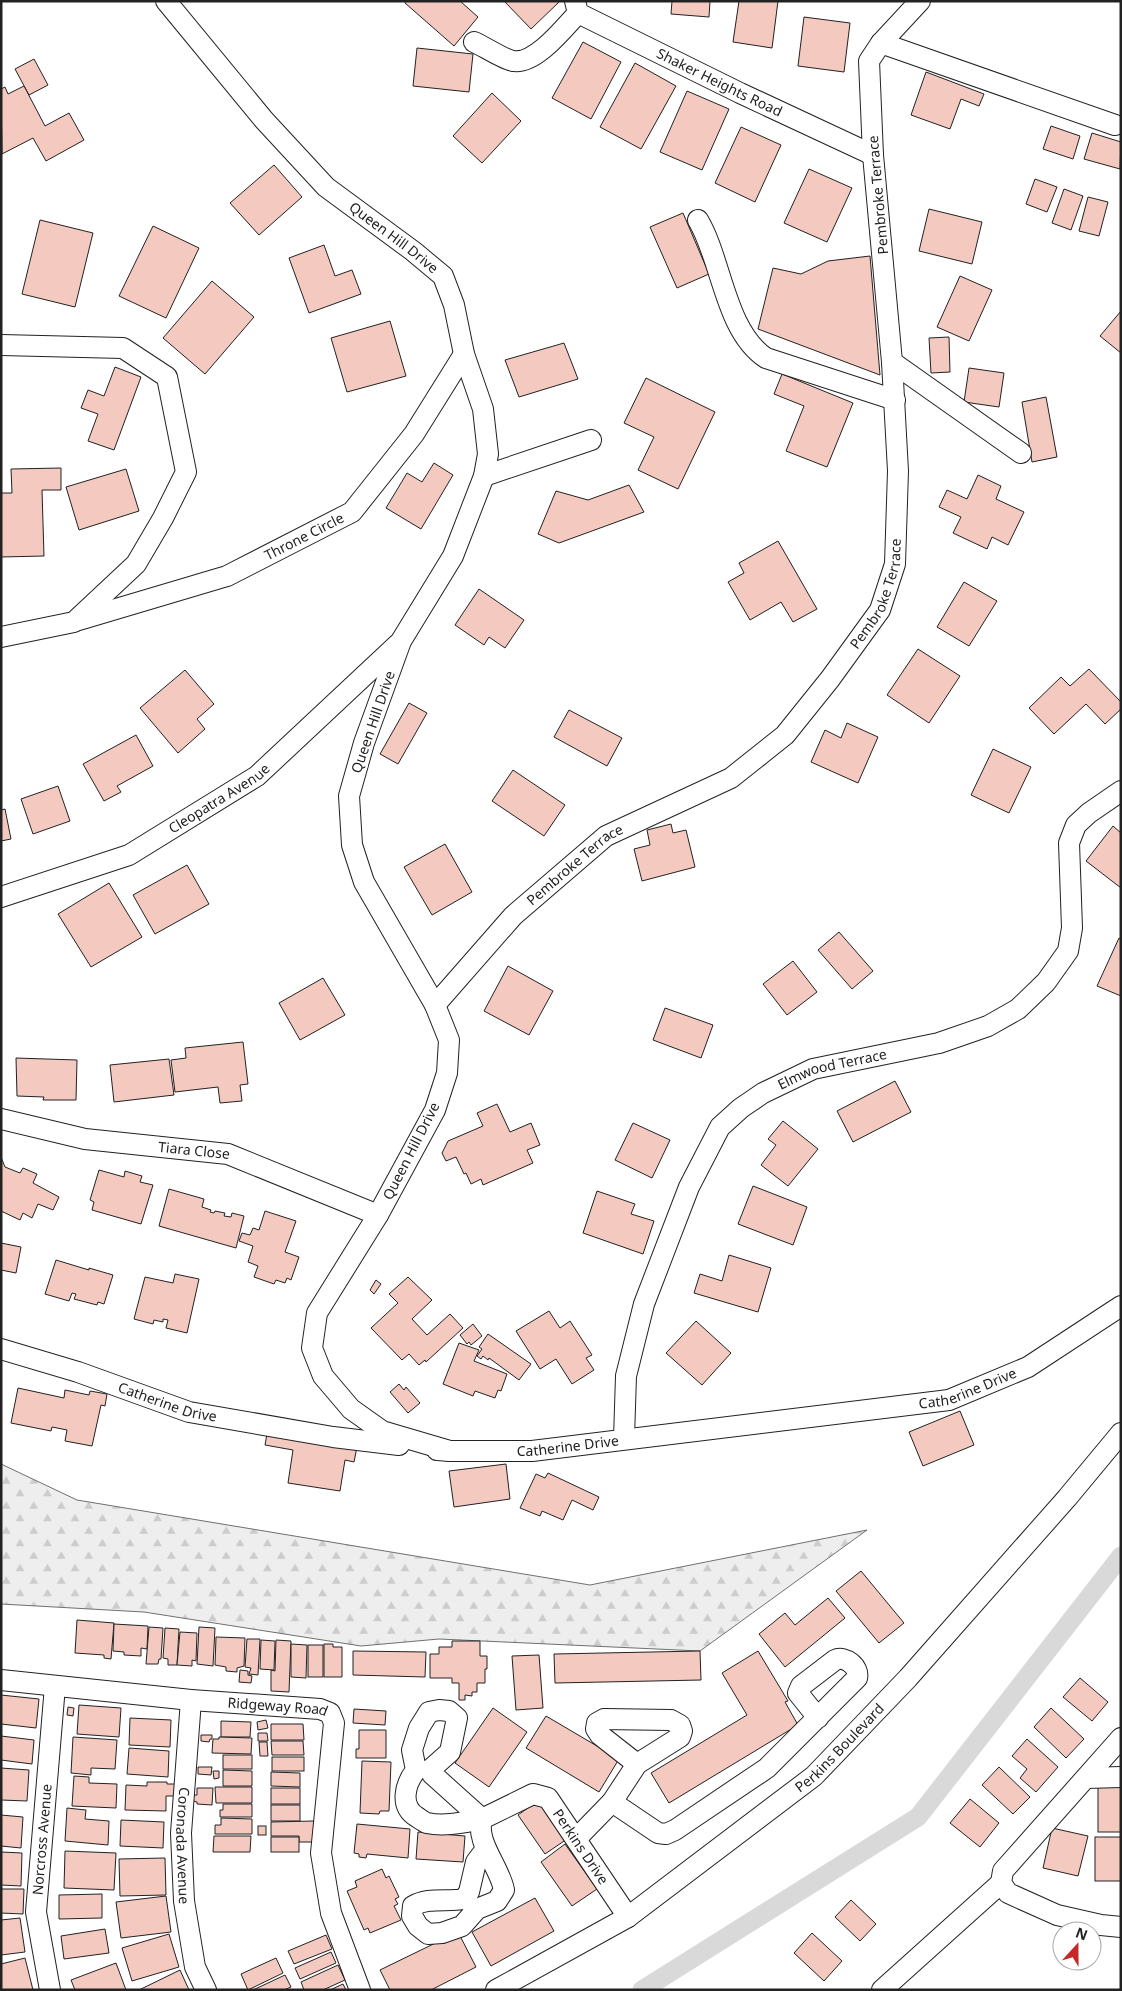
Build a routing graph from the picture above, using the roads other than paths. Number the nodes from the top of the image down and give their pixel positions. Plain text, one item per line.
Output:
1 (166, 1) edge
2 (920, 1) edge
3 (576, 7) edge
4 (474, 42) dead end
5 (881, 43) junction
6 (1116, 125) dead end
7 (873, 155) junction
8 (698, 220) dead end
9 (1, 345) edge
10 (464, 354) junction
11 (892, 362) junction
12 (895, 400) junction
13 (591, 440) dead end
14 (1021, 453) dead end
15 (484, 476) junction
16 (74, 622) junction
17 (1, 637) edge
18 (401, 641) junction
19 (1121, 791) edge
20 (1, 896) edge
21 (435, 1005) junction
22 (1, 1118) edge
23 (378, 1215) junction
24 (1121, 1306) edge
25 (1, 1349) edge
26 (1121, 1433) edge
27 (624, 1438) junction
28 (450, 1451) junction
29 (1, 1680) edge
30 (54, 1686) junction
31 (191, 1700) junction
32 (818, 1718) dead end
33 (1121, 1738) edge
34 (637, 1764) dead end
35 (1121, 1777) edge
36 (1086, 1778) junction
37 (612, 1802) junction
38 (482, 1818) junction
39 (576, 1839) junction
40 (485, 1850) junction
41 (1002, 1877) junction
42 (470, 1904) junction
43 (628, 1917) junction
44 (1121, 1927) edge
45 (50, 1990) edge
46 (206, 1990) edge
47 (360, 1990) edge
48 (496, 1990) edge
49 (882, 1990) edge

1 - 10 street, Queen Hill Drive
2 - 5 street, Pembroke Terrace
3 - 4 street
3 - 7 street, Shaker Heights Road
5 - 6 street
5 - 7 street, Pembroke Terrace
7 - 11 street, Pembroke Terrace
8 - 12 street
9 - 16 street
10 - 15 street, Queen Hill Drive
10 - 16 street, Throne Circle
11 - 12 street, Pembroke Terrace
11 - 14 street
12 - 21 street, Pembroke Terrace
13 - 15 street
15 - 18 street, Queen Hill Drive
16 - 17 street, Throne Circle
18 - 20 street, Cleopatra Avenue
18 - 21 street, Queen Hill Drive
19 - 27 street, Elmwood Terrace
21 - 23 street, Queen Hill Drive
22 - 23 street, Tiara Close
23 - 28 street, Queen Hill Drive
24 - 27 street, Catherine Drive
25 - 28 street, Catherine Drive
26 - 43 street, Perkins Boulevard
27 - 28 street, Catherine Drive
29 - 30 street, Ridgeway Road
30 - 31 street, Ridgeway Road
30 - 45 street, Norcross Avenue
31 - 46 street, Coronada Avenue
31 - 47 street, Ridgeway Road
32 - 37 street
33 - 36 street
34 - 37 street
35 - 36 street
36 - 41 street
37 - 39 street
38 - 38 street, Perkins Drive
38 - 39 street, Perkins Drive
38 - 40 street
39 - 43 street, Perkins Drive
40 - 42 street
40 - 42 street
41 - 44 street
41 - 49 street
42 - 42 street
43 - 48 street, Perkins Boulevard

